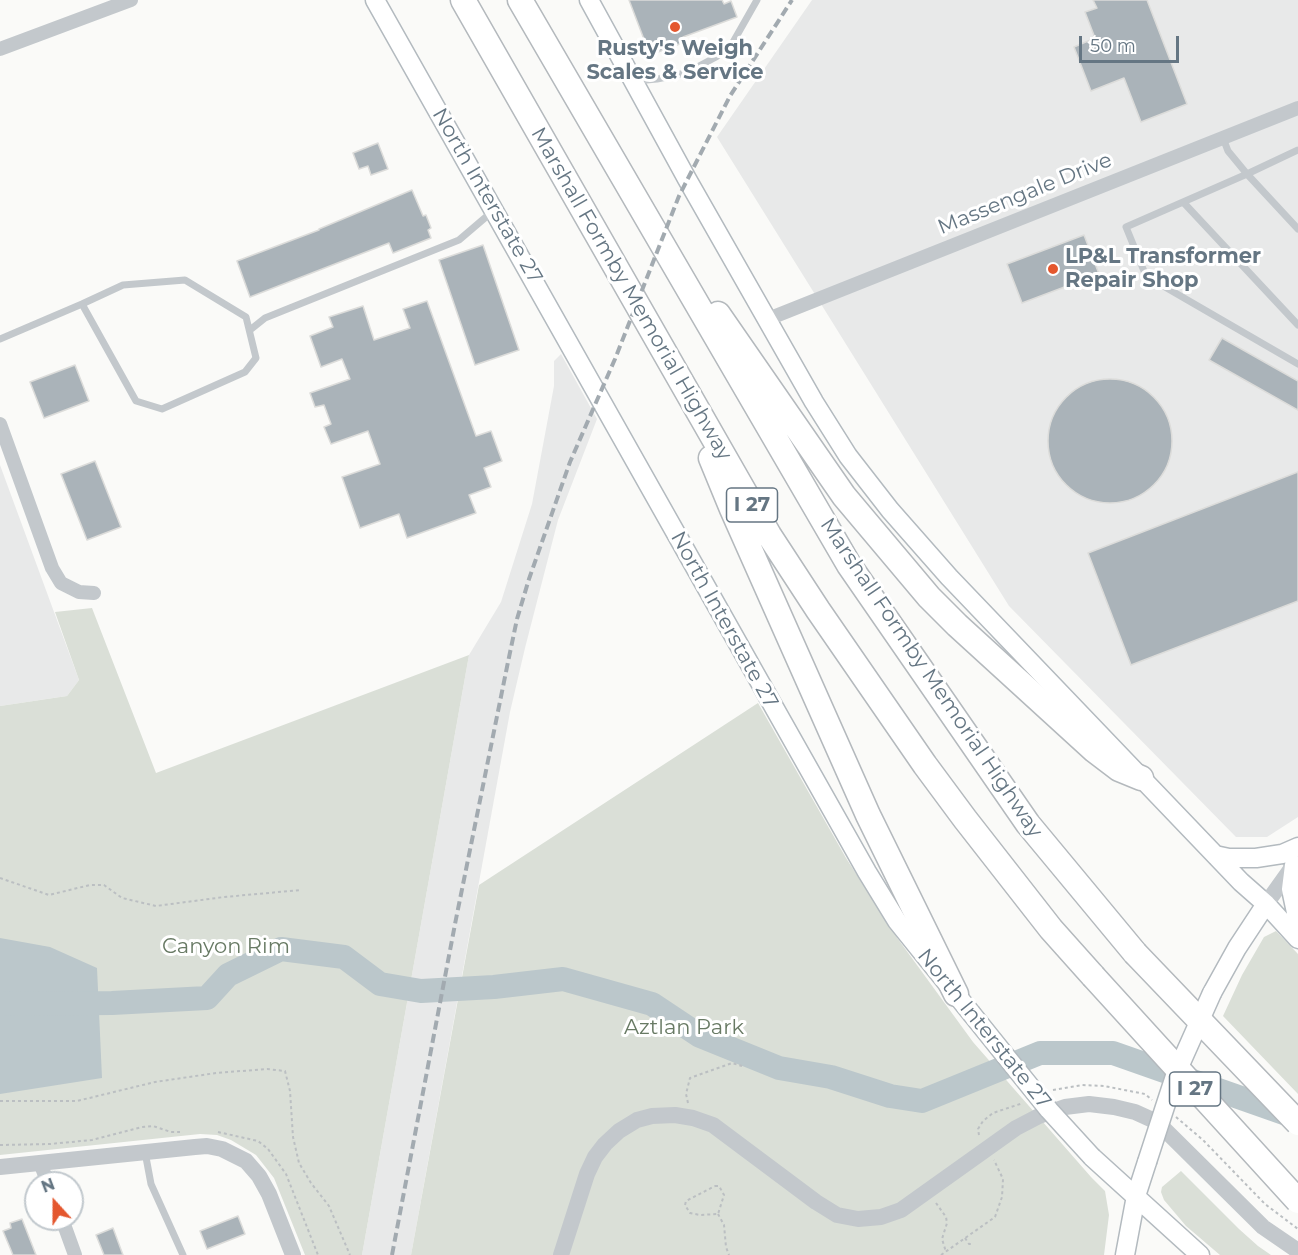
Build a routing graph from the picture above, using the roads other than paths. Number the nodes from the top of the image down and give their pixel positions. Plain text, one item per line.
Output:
1 (131, 0) edge
2 (375, 0) edge
3 (463, 0) edge
4 (520, 0) edge
5 (589, 0) edge
6 (757, 0) edge
7 (0, 49) edge
8 (633, 81) junction
9 (1298, 108) edge
10 (598, 137) junction
11 (1223, 138) junction
12 (1298, 150) edge
13 (1247, 174) junction
14 (1184, 203) junction
15 (494, 210) junction
16 (1298, 229) edge
17 (82, 304) junction
18 (768, 319) junction
19 (1298, 325) edge
20 (250, 330) junction
21 (0, 339) edge
22 (1298, 364) edge
23 (689, 397) junction
24 (0, 424) edge
25 (94, 593) dead end
26 (1141, 778) junction
27 (1298, 847) edge
28 (1215, 855) junction
29 (1296, 862) edge
30 (1266, 904) junction
31 (1298, 922) edge
32 (1298, 939) edge
33 (956, 994) junction
34 (1298, 1123) edge
35 (145, 1152) junction
36 (40, 1163) junction
37 (0, 1167) edge
38 (43, 1171) edge
39 (1136, 1196) junction
40 (1298, 1201) edge
41 (66, 1231) edge
42 (1298, 1251) edge
43 (288, 1254) edge
44 (75, 1255) edge
45 (183, 1255) edge
46 (561, 1255) edge
47 (1125, 1255) edge
48 (1200, 1255) edge

1 - 7 street
2 - 15 main road, North Interstate 27
3 - 23 highway, Marshall Formby Memorial Highway / I 27
4 - 10 highway, Marshall Formby Memorial Highway / I 27
5 - 8 main road
6 - 8 lane
8 - 18 main road
9 - 11 street, Massengale Drive
10 - 26 highway
10 - 34 highway, Marshall Formby Memorial Highway / I 27, bridge
11 - 13 lane
11 - 18 street, Massengale Drive
12 - 13 lane
13 - 14 lane
13 - 16 lane
14 - 19 lane
14 - 22 lane
15 - 20 lane
15 - 33 main road, North Interstate 27
17 - 20 lane
17 - 20 lane
17 - 21 lane
18 - 26 main road
23 - 33 highway
23 - 40 highway, Marshall Formby Memorial Highway / I 27, bridge
24 - 25 street
26 - 28 main road
27 - 28 main road
28 - 30 main road
29 - 30 street
29 - 31 main road
30 - 32 main road
30 - 39 main road, bridge
33 - 39 main road, North Interstate 27, bridge
35 - 36 street
35 - 43 street
35 - 45 lane
36 - 37 street
36 - 38 street
39 - 47 main road
39 - 48 main road, North Interstate 27
41 - 44 street
42 - 46 street

